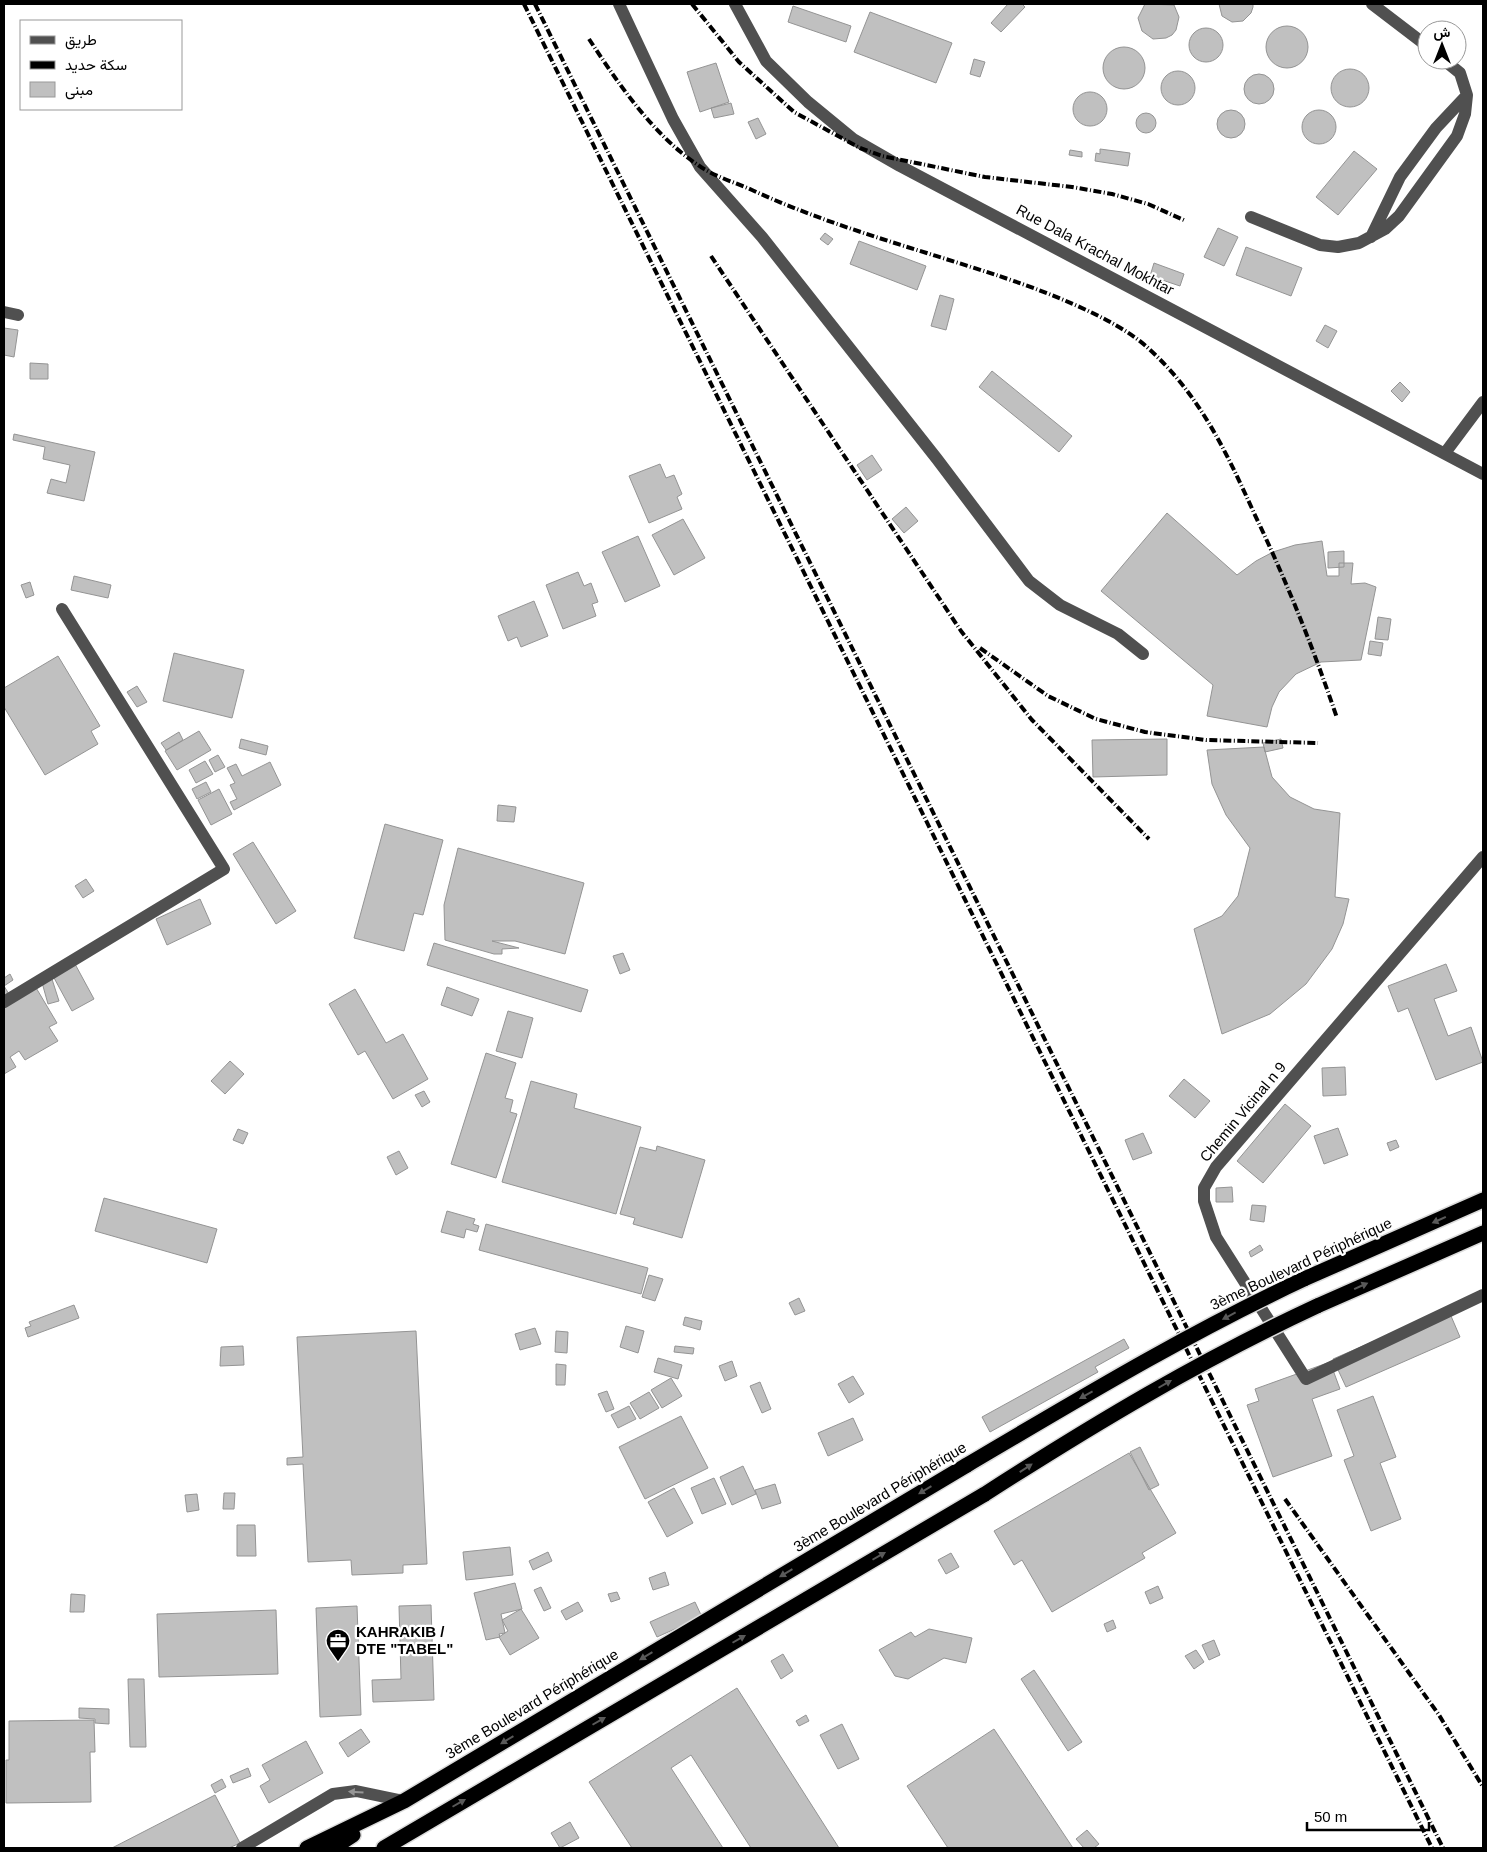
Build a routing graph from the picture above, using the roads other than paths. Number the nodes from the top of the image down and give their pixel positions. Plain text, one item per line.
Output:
1 (619, 4) edge
2 (735, 4) edge
3 (1372, 4) edge
4 (1417, 38) edge
5 (1456, 70) edge
6 (1467, 95) junction
7 (1252, 217) dead end
8 (1371, 237) junction
9 (4, 312) edge
10 (18, 316) dead end
11 (1483, 402) edge
12 (1445, 453) junction
13 (1483, 474) edge
14 (62, 609) dead end
15 (1143, 654) dead end
16 (1483, 857) edge
17 (4, 1002) edge
18 (1483, 1200) edge
19 (1483, 1233) edge
20 (1483, 1295) edge
21 (404, 1801) junction
22 (417, 1828) junction
23 (242, 1848) edge
24 (307, 1848) edge
25 (333, 1848) edge
26 (384, 1848) edge
27 (388, 1848) edge

1 - 15 street
2 - 12 street, Rue Dala Krachal Mokhtar
3 - 4 street
5 - 6 street
6 - 8 street
6 - 8 street
7 - 8 street
9 - 10 street
11 - 12 street
12 - 13 street, Rue Dala Krachal Mokhtar
14 - 17 street
16 - 20 street, Chemin Vicinal n 9
18 -> 21 highway, 3ème Boulevard Périphérique, bridge
22 -> 19 highway, bridge
21 -> 23 street
21 - 24 highway, 3ème Boulevard Périphérique
21 - 25 highway
22 - 26 highway
22 - 27 highway

